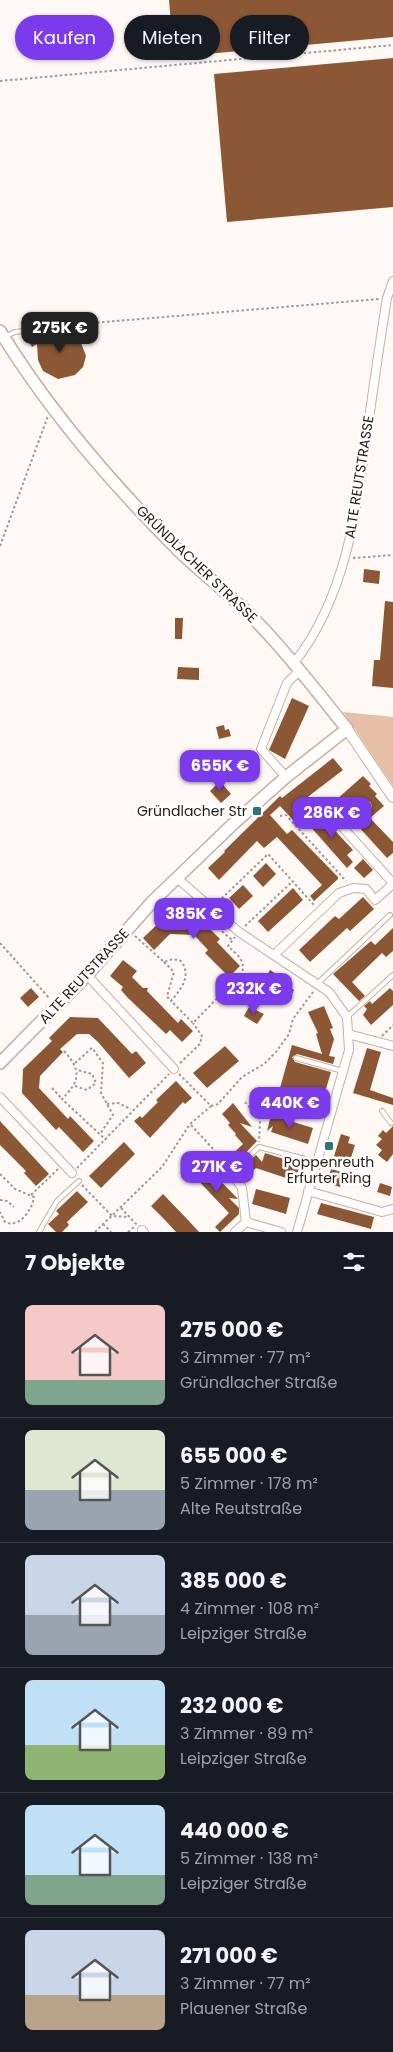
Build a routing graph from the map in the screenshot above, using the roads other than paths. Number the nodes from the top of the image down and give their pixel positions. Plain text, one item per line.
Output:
1 (393, 281) edge
2 (87, 324) road end
3 (2, 334) edge
4 (297, 666) junction
5 (347, 729) junction
6 (286, 777) junction
7 (393, 797) edge
8 (367, 806) dead end
9 (177, 878) junction
10 (393, 883) edge
11 (390, 915) dead end
12 (274, 955) junction
13 (87, 974) junction
14 (393, 975) edge
15 (318, 983) junction
16 (347, 1017) junction
17 (348, 1034) junction
18 (393, 1046) edge
19 (296, 1058) dead end
20 (0, 1063) edge
21 (174, 1069) road end
22 (343, 1072) junction
23 (0, 1098) edge
24 (382, 1111) dead end
25 (391, 1123) dead end
26 (220, 1156) road end
27 (317, 1162) junction
28 (72, 1173) road end
29 (230, 1174) junction
30 (79, 1181) road end
31 (308, 1191) junction
32 (393, 1209) edge
33 (246, 1222) junction
34 (39, 1232) edge
35 (235, 1232) edge
36 (281, 1232) edge
37 (297, 1232) edge

1 - 4 street, ALTE REUTSTRASSE
2 - 3 lane
3 - 4 main road, GRÜNDLACHER STRASSE
4 - 5 main road, GRÜNDLACHER STRASSE
4 - 6 street, ALTE REUTSTRASSE
5 - 6 main road, ALTE REUTSTRASSE
5 - 7 street, GRÜNDLACHER STRASSE
6 - 9 main road, ALTE REUTSTRASSE
8 - 10 street
9 - 12 street
9 - 13 main road, ALTE REUTSTRASSE
10 - 12 street
11 - 15 lane
12 - 15 street
13 - 20 main road, ALTE REUTSTRASSE
13 - 21 street
14 - 16 lane
15 - 16 street
16 - 17 street
17 - 18 street
17 - 22 street
19 - 22 lane
22 - 27 street
23 - 28 street
24 - 25 lane
26 - 29 street
27 - 29 lane
27 - 31 street
29 - 33 street
30 - 34 lane
31 - 32 street
31 - 37 street
33 - 35 street
33 - 36 street

